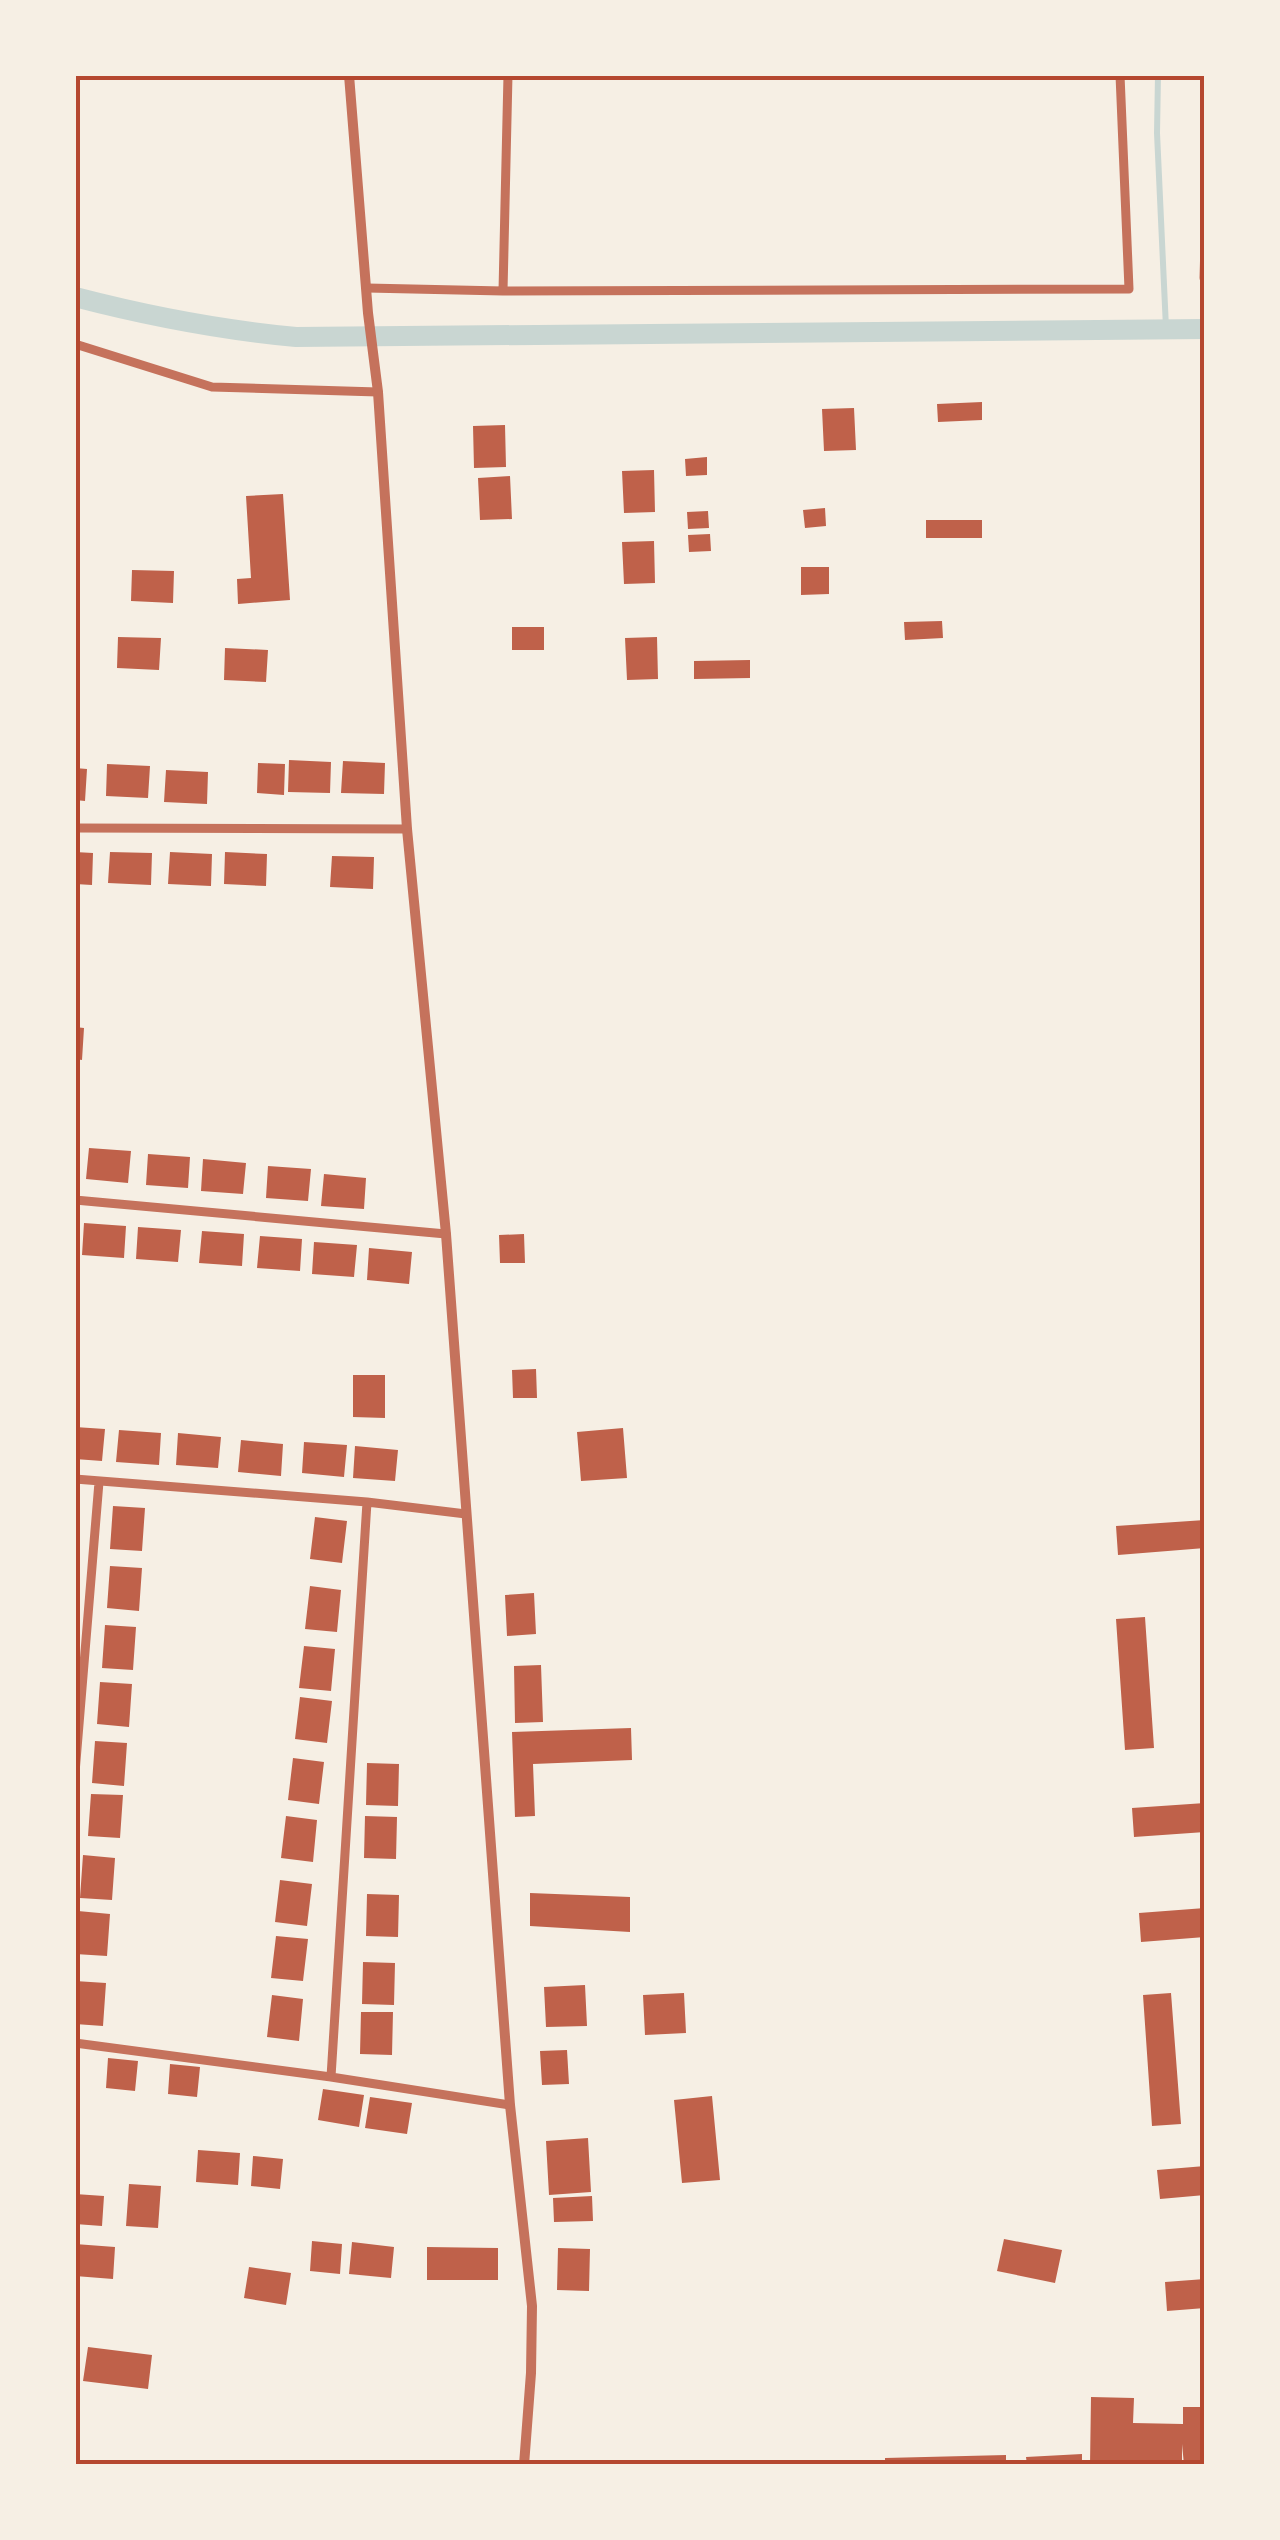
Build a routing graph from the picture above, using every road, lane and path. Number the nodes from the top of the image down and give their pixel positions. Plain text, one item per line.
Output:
1 (349, 75) edge
2 (508, 75) edge
3 (1120, 75) edge
4 (1205, 244) edge
5 (1204, 278) edge
6 (367, 288) junction
7 (504, 290) junction
8 (75, 344) edge
9 (378, 392) junction
10 (75, 828) edge
11 (408, 829) junction
12 (75, 1200) edge
13 (446, 1234) junction
14 (75, 1479) edge
15 (99, 1482) junction
16 (367, 1502) junction
17 (466, 1514) junction
18 (75, 1773) edge
19 (75, 2043) edge
20 (331, 2078) junction
21 (510, 2105) junction
22 (524, 2465) edge

1 - 6 street
2 - 7 street
3 - 7 street
4 - 5 street
6 - 7 street
6 - 9 street
8 - 9 street
9 - 11 street
10 - 11 street
11 - 13 street
12 - 13 street
13 - 17 street
14 - 15 street
15 - 16 street
15 - 18 street
16 - 17 street
16 - 20 street
17 - 21 street
19 - 20 street
20 - 21 street
21 - 22 street

